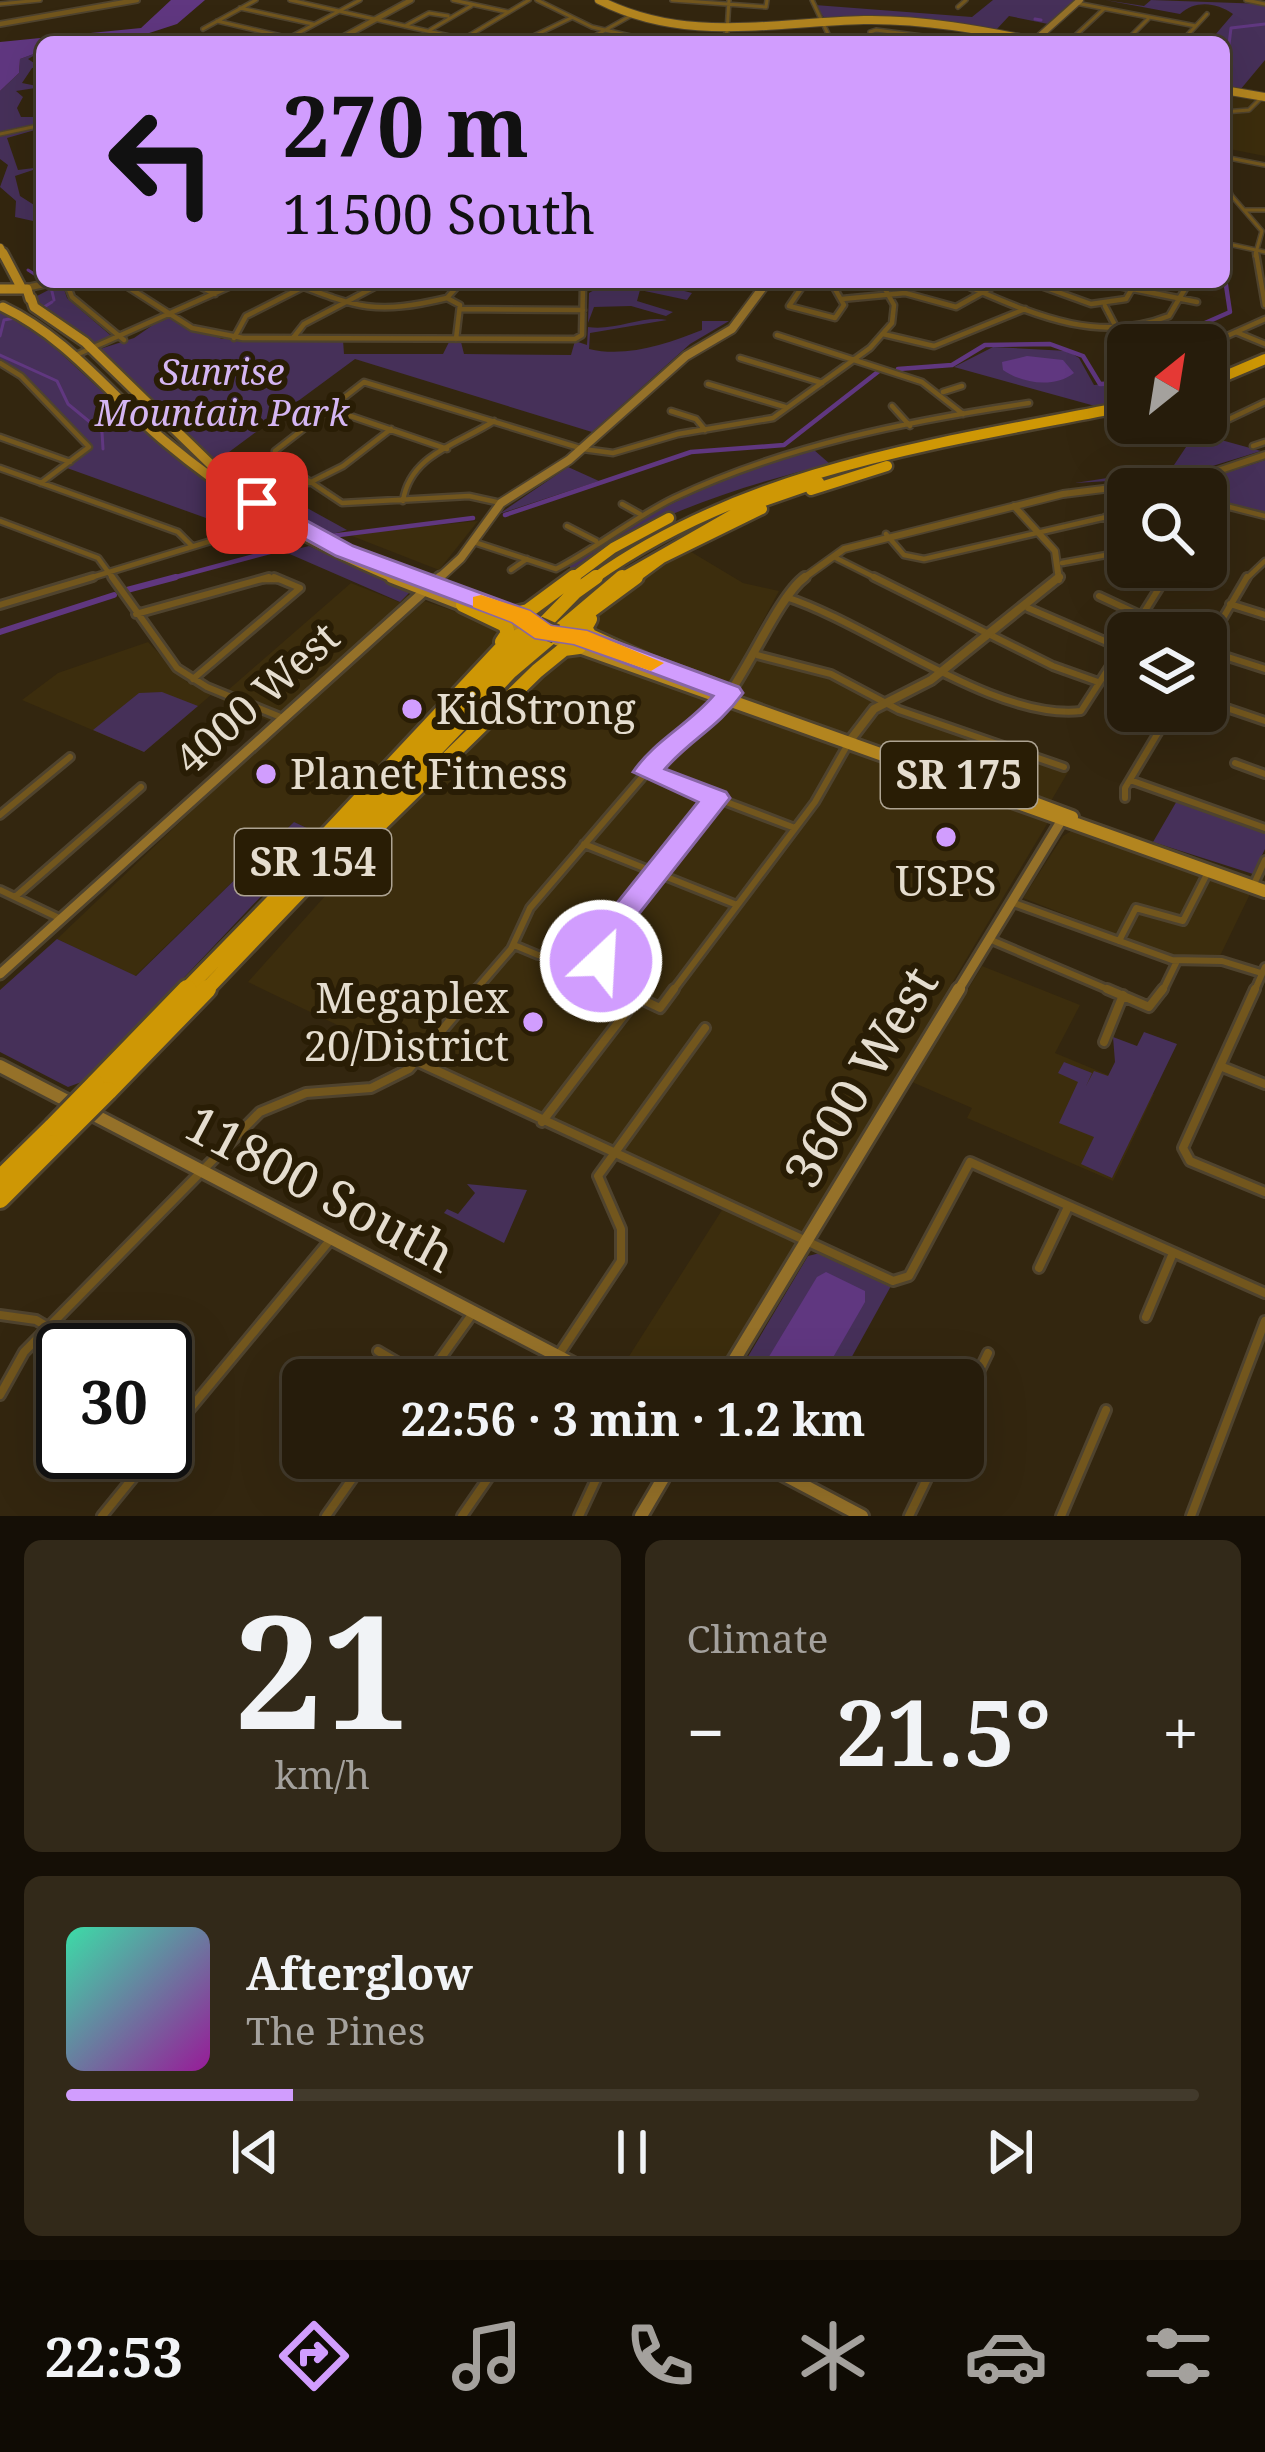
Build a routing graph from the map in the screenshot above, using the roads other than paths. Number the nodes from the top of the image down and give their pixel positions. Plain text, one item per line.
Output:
1 (40, 0) edge
2 (137, 0) edge
3 (256, 0) edge
4 (290, 0) edge
5 (360, 0) edge
6 (411, 0) edge
7 (453, 0) edge
8 (529, 0) edge
9 (537, 0) edge
10 (599, 0) edge
11 (609, 0) edge
12 (671, 0) edge
13 (729, 0) edge
14 (812, 0) edge
15 (966, 0) edge
16 (1246, 0) edge
17 (1078, 2) edge
18 (0, 4) edge
19 (474, 4) junction
20 (766, 4) edge
21 (1265, 4) edge
22 (958, 7) dead end
23 (240, 8) junction
24 (729, 8) junction
25 (1104, 9) junction
26 (339, 11) junction
27 (508, 12) junction
28 (1208, 14) dead end
29 (632, 15) junction
30 (452, 17) junction
31 (1150, 17) junction
32 (571, 18) junction
33 (375, 20) junction
34 (217, 21) junction
35 (821, 22) junction
36 (0, 24) edge
37 (315, 24) junction
38 (405, 26) junction
39 (1196, 26) junction
40 (727, 28) junction
41 (203, 29) dead end
42 (603, 30) junction
43 (428, 31) junction
44 (281, 36) edge
45 (293, 36) edge
46 (345, 36) edge
47 (446, 36) edge
48 (467, 36) edge
49 (534, 36) edge
50 (594, 36) edge
51 (630, 36) edge
52 (723, 36) edge
53 (834, 36) edge
54 (872, 36) edge
55 (949, 36) edge
56 (1005, 36) edge
57 (1042, 36) edge
58 (1076, 36) edge
59 (1131, 36) edge
60 (1187, 36) edge
61 (1230, 91) edge
62 (1264, 97) edge
63 (1230, 111) edge
64 (36, 126) edge
65 (0, 134) edge
66 (1230, 158) edge
67 (1265, 165) edge
68 (1230, 194) edge
69 (1245, 210) junction
70 (1265, 210) edge
71 (1264, 231) edge
72 (1230, 244) edge
73 (0, 248) edge
74 (1257, 250) junction
75 (1265, 252) edge
76 (39, 288) edge
77 (68, 288) edge
78 (129, 288) edge
79 (203, 288) edge
80 (228, 288) edge
81 (300, 288) edge
82 (304, 288) edge
83 (372, 288) edge
84 (456, 288) edge
85 (583, 288) edge
86 (762, 288) edge
87 (801, 288) edge
88 (835, 288) edge
89 (884, 288) edge
90 (974, 288) edge
91 (991, 288) edge
92 (1050, 288) edge
93 (1133, 288) edge
94 (1141, 288) edge
95 (1187, 288) edge
96 (0, 289) edge
97 (984, 292) junction
98 (28, 294) junction
99 (215, 294) junction
100 (889, 294) junction
101 (447, 298) junction
102 (842, 299) junction
103 (1182, 299) junction
104 (1197, 302) dead end
105 (341, 304) junction
106 (1105, 305) junction
107 (1265, 305) edge
108 (2, 307) edge
109 (1026, 308) junction
110 (460, 309) junction
111 (583, 310) junction
112 (169, 314) junction
113 (1265, 320) edge
114 (1114, 324) edge
115 (1142, 324) edge
116 (1107, 329) edge
117 (1235, 332) junction
118 (777, 334) dead end
119 (883, 334) junction
120 (1227, 335) dead end
121 (234, 338) junction
122 (293, 338) junction
123 (456, 339) junction
124 (124, 340) junction
125 (1265, 344) edge
126 (94, 350) junction
127 (73, 356) junction
128 (740, 358) dead end
129 (856, 358) junction
130 (0, 363) edge
131 (1265, 363) edge
132 (1227, 378) edge
133 (822, 382) junction
134 (708, 384) dead end
135 (962, 386) dead end
136 (941, 392) junction
137 (1265, 402) edge
138 (1029, 403) dead end
139 (892, 406) dead end
140 (327, 408) junction
141 (787, 408) junction
142 (671, 411) dead end
143 (1107, 413) edge
144 (964, 414) junction
145 (1107, 414) edge
146 (1227, 420) edge
147 (494, 421) junction
148 (910, 426) junction
149 (391, 428) junction
150 (705, 430) junction
151 (0, 437) edge
152 (1252, 437) dead end
153 (1263, 442) edge
154 (1253, 446) dead end
155 (447, 448) junction
156 (583, 448) junction
157 (1265, 455) edge
158 (71, 463) junction
159 (893, 464) junction
160 (0, 468) edge
161 (1224, 468) edge
162 (309, 482) junction
163 (776, 483) junction
164 (41, 484) junction
165 (680, 484) dead end
166 (1107, 488) edge
167 (691, 491) junction
168 (403, 501) junction
169 (501, 503) junction
170 (622, 504) dead end
171 (1012, 505) junction
172 (1227, 507) edge
173 (262, 510) junction
174 (641, 515) junction
175 (1105, 517) edge
176 (1265, 517) edge
177 (0, 521) edge
178 (567, 526) dead end
179 (1039, 532) junction
180 (886, 534) junction
181 (474, 542) junction
182 (598, 542) junction
183 (192, 546) junction
184 (831, 555) junction
185 (1107, 555) edge
186 (526, 559) junction
187 (1265, 561) edge
188 (1062, 563) junction
189 (108, 570) junction
190 (512, 570) dead end
191 (428, 588) junction
192 (551, 593) junction
193 (1100, 596) dead end
194 (784, 597) junction
195 (1230, 604) junction
196 (0, 605) edge
197 (463, 605) junction
198 (1028, 608) junction
199 (1129, 612) edge
200 (1226, 612) edge
201 (593, 614) junction
202 (136, 615) junction
203 (1265, 615) edge
204 (547, 630) junction
205 (991, 635) junction
206 (1107, 642) edge
207 (757, 655) junction
208 (1227, 655) edge
209 (493, 656) junction
210 (643, 660) junction
211 (1265, 668) edge
212 (945, 670) junction
213 (537, 671) junction
214 (1107, 671) edge
215 (193, 680) junction
216 (1100, 682) junction
217 (728, 696) junction
218 (887, 703) junction
219 (1227, 708) edge
220 (283, 718) junction
221 (1265, 721) edge
222 (1159, 732) edge
223 (850, 740) junction
224 (988, 741) junction
225 (70, 757) dead end
226 (1234, 763) dead end
227 (1064, 767) dead end
228 (646, 772) junction
229 (1265, 773) edge
230 (1130, 780) junction
231 (962, 781) junction
232 (140, 787) dead end
233 (716, 798) junction
234 (1125, 798) dead end
235 (0, 815) edge
236 (1063, 817) junction
237 (795, 828) junction
238 (1265, 828) edge
239 (584, 844) junction
240 (1265, 860) edge
241 (656, 873) junction
242 (1207, 874) junction
243 (1259, 889) edge
244 (0, 890) edge
245 (304, 891) junction
246 (15, 897) junction
247 (1011, 902) junction
248 (737, 905) junction
249 (61, 919) junction
250 (988, 939) junction
251 (1119, 941) junction
252 (599, 944) junction
253 (514, 945) junction
254 (224, 952) junction
255 (586, 955) junction
256 (602, 957) junction
257 (1177, 961) junction
258 (601, 970) junction
259 (1263, 970) edge
260 (0, 974) edge
261 (1123, 995) junction
262 (637, 998) junction
263 (705, 1028) dead end
264 (1104, 1042) dead end
265 (416, 1061) junction
266 (0, 1066) edge
267 (1220, 1066) junction
268 (1265, 1084) edge
269 (101, 1088) junction
270 (542, 1122) junction
271 (59, 1130) junction
272 (612, 1156) junction
273 (202, 1172) junction
274 (0, 1179) edge
275 (1265, 1192) edge
276 (0, 1199) edge
277 (1068, 1207) junction
278 (331, 1238) junction
279 (808, 1242) junction
280 (1173, 1253) junction
281 (1039, 1268) dead end
282 (1265, 1292) edge
283 (473, 1313) junction
284 (0, 1315) edge
285 (1146, 1317) dead end
286 (1265, 1321) edge
287 (53, 1323) edge
288 (36, 1324) edge
289 (36, 1340) edge
290 (378, 1351) dead end
291 (988, 1353) dead end
292 (391, 1359) edge
293 (440, 1359) edge
294 (562, 1359) joint
295 (735, 1359) edge
296 (984, 1361) edge
297 (0, 1395) edge
298 (192, 1405) edge
299 (1106, 1410) dead end
300 (132, 1479) edge
301 (352, 1479) edge
302 (488, 1479) edge
303 (596, 1479) edge
304 (662, 1479) edge
305 (792, 1479) edge
306 (928, 1479) edge
307 (102, 1516) edge
308 (326, 1516) edge
309 (462, 1516) edge
310 (579, 1516) edge
311 (640, 1516) edge
312 (862, 1516) edge
313 (909, 1516) edge
314 (1061, 1516) edge
315 (1191, 1516) edge

1 - 18 street
2 - 36 street
3 - 23 street
4 - 26 street
5 - 26 street
6 - 33 street
7 - 19 street
8 - 27 street
9 - 32 street
10 - 29 main road
11 - 40 main road
12 - 24 street
13 - 24 street
14 - 35 street
15 - 22 street
16 - 21 street
17 - 25 street
17 - 57 main road
19 - 27 street
19 - 30 street
20 - 24 street
23 - 34 street
23 - 37 street
24 - 40 street
25 - 31 street
25 - 58 street
26 - 33 street
26 - 37 street
27 - 48 street
28 - 39 street
29 - 40 main road
29 - 42 street
30 - 38 street
30 - 43 street
31 - 39 street
31 - 59 street
32 - 42 street
32 - 49 street
33 - 38 street
33 - 46 street
34 - 41 street
34 - 44 street
35 - 40 main road
35 - 53 street
35 - 56 main road
37 - 45 street
38 - 43 street
39 - 60 street
40 - 52 street
42 - 50 street
42 - 51 street
43 - 47 street
54 - 55 street
61 - 62 main road
62 - 63 street
64 - 65 street
66 - 67 street
68 - 69 street
69 - 70 street
69 - 71 street
71 - 74 street
72 - 74 street
73 - 98 main road
74 - 75 street
74 - 107 street
76 - 98 street
77 - 124 street
78 - 112 street
79 - 99 street
80 - 99 street
81 - 121 street
82 - 105 street
83 - 105 street
84 - 101 street
85 - 111 street
86 - 156 main road, 4000 West
87 - 102 street
88 - 102 street
89 - 100 street
90 - 97 street
91 - 97 street
92 - 106 street
93 - 106 street
94 - 103 street
95 - 103 street
96 - 98 main road
97 - 100 street
97 - 109 street
98 - 108 main road
98 - 126 main road
99 - 112 street
100 - 102 street
100 - 119 street
101 - 105 street
101 - 110 street
103 - 104 street
103 - 115 street
105 - 122 street
106 - 114 street
108 - 127 main road
109 - 116 street
109 - 119 street
110 - 111 street
110 - 123 street
111 - 123 street
112 - 121 street
112 - 124 street
113 - 117 street
117 - 120 street
117 - 125 street
118 - 129 street
119 - 129 street
121 - 122 street
122 - 123 street
124 - 126 street
126 - 127 street
126 - 173 main road
127 - 173 main road
128 - 133 street
129 - 133 street
129 - 136 street
130 - 158 street
131 - 132 highway
133 - 141 street
134 - 141 street
135 - 136 street
136 - 144 street
137 - 146 street
138 - 144 street
139 - 148 street
140 - 147 street
140 - 149 street
140 - 162 street
141 - 150 street
142 - 150 street
143 - 163 highway, SR 154
144 - 148 street
145 - 159 highway, SR 154
147 - 155 street
147 - 156 street
148 - 167 street
149 - 155 street
149 - 162 street
150 - 156 street
151 - 158 street
152 - 153 street
153 - 154 street
155 - 168 street
156 - 169 main road, 4000 West
157 - 161 street
158 - 164 street
159 - 201 highway
159 - 245 highway, SR 154
160 - 164 street
162 - 168 street
163 - 192 highway
163 - 254 highway, SR 154
164 - 183 street
165 - 167 street
166 - 171 street
167 - 174 street
168 - 169 street
169 - 181 main road, 4000 West
170 - 174 street
171 - 179 street
171 - 180 street
172 - 176 street
173 - 183 street
173 - 191 main road
174 - 182 street
175 - 179 street
177 - 189 street
178 - 182 street
179 - 180 street
179 - 188 street
180 - 184 street
181 - 186 street
181 - 191 main road, 4000 West
182 - 186 street
183 - 189 street
184 - 194 street
184 - 205 street
185 - 188 street
186 - 190 street
187 - 195 street
188 - 198 street
189 - 196 street
189 - 202 street
191 - 197 main road
191 - 204 main road
191 - 220 main road, 4000 West
192 - 204 highway
192 - 204 highway
193 - 199 street
194 - 207 street
194 - 212 street
195 - 200 street
195 - 203 street
197 - 204 main road
197 - 209 highway
198 - 205 street
198 - 206 street
201 - 204 highway
201 - 210 highway
202 - 215 street
202 - 215 street
204 - 209 highway
204 - 210 main road, SR 175
204 - 213 highway
204 - 213 highway
204 - 217 main road, SR 175
205 - 212 street
205 - 216 street
207 - 217 street
207 - 218 street
208 - 211 street
209 - 254 highway
210 - 217 main road, SR 175
212 - 216 street
212 - 218 street
213 - 245 highway
214 - 216 street
215 - 220 street
217 - 223 main road, SR 175
217 - 228 street
218 - 223 street
218 - 224 street
219 - 221 street
220 - 249 main road, 4000 West
222 - 230 street
223 - 231 main road, SR 175
223 - 231 main road, SR 175
223 - 237 street
224 - 227 street
224 - 231 street
225 - 235 street
226 - 229 street
228 - 233 street
228 - 239 street
230 - 234 street
230 - 238 street
231 - 236 main road, SR 175
231 - 236 main road, SR 175
232 - 246 street
233 - 237 street
233 - 241 street
236 - 242 main road, SR 175
236 - 243 main road, SR 175
236 - 247 main road, 3600 West
237 - 248 street
239 - 241 street
239 - 253 street
240 - 243 street
241 - 248 street
241 - 252 street
242 - 243 main road, SR 175
242 - 251 street
244 - 246 street
245 - 269 highway, SR 154
246 - 249 street
247 - 250 main road, 3600 West
247 - 251 street
248 - 262 street
249 - 260 main road, 4000 West
250 - 261 street
250 - 279 main road, 3600 West
251 - 257 street
252 - 255 street
252 - 256 street
253 - 255 street
253 - 265 street
254 - 269 highway, SR 154
255 - 256 street
255 - 258 street
256 - 258 street
257 - 259 street
257 - 261 street
258 - 262 street
259 - 267 street
261 - 264 street
262 - 270 street
263 - 272 street
265 - 270 street
265 - 273 street
266 - 273 main road, 11800 South
267 - 268 street
267 - 275 street
269 - 271 highway, SR 154, bridge
270 - 272 street
271 - 274 highway, SR 154
271 - 276 highway, SR 154
272 - 279 street
272 - 294 street
273 - 278 main road, 11800 South
273 - 287 street
277 - 279 street
277 - 280 street
277 - 281 street
278 - 283 main road, 11800 South
278 - 298 street
279 - 295 main road, 3600 West
280 - 282 street
280 - 285 street
283 - 293 street
283 - 294 main road, 11800 South
284 - 288 street
286 - 315 street
289 - 297 street
290 - 292 street
291 - 296 street
299 - 314 street
300 - 307 street
301 - 308 street
302 - 309 street
303 - 310 street
304 - 311 main road
305 - 312 main road
306 - 313 street

